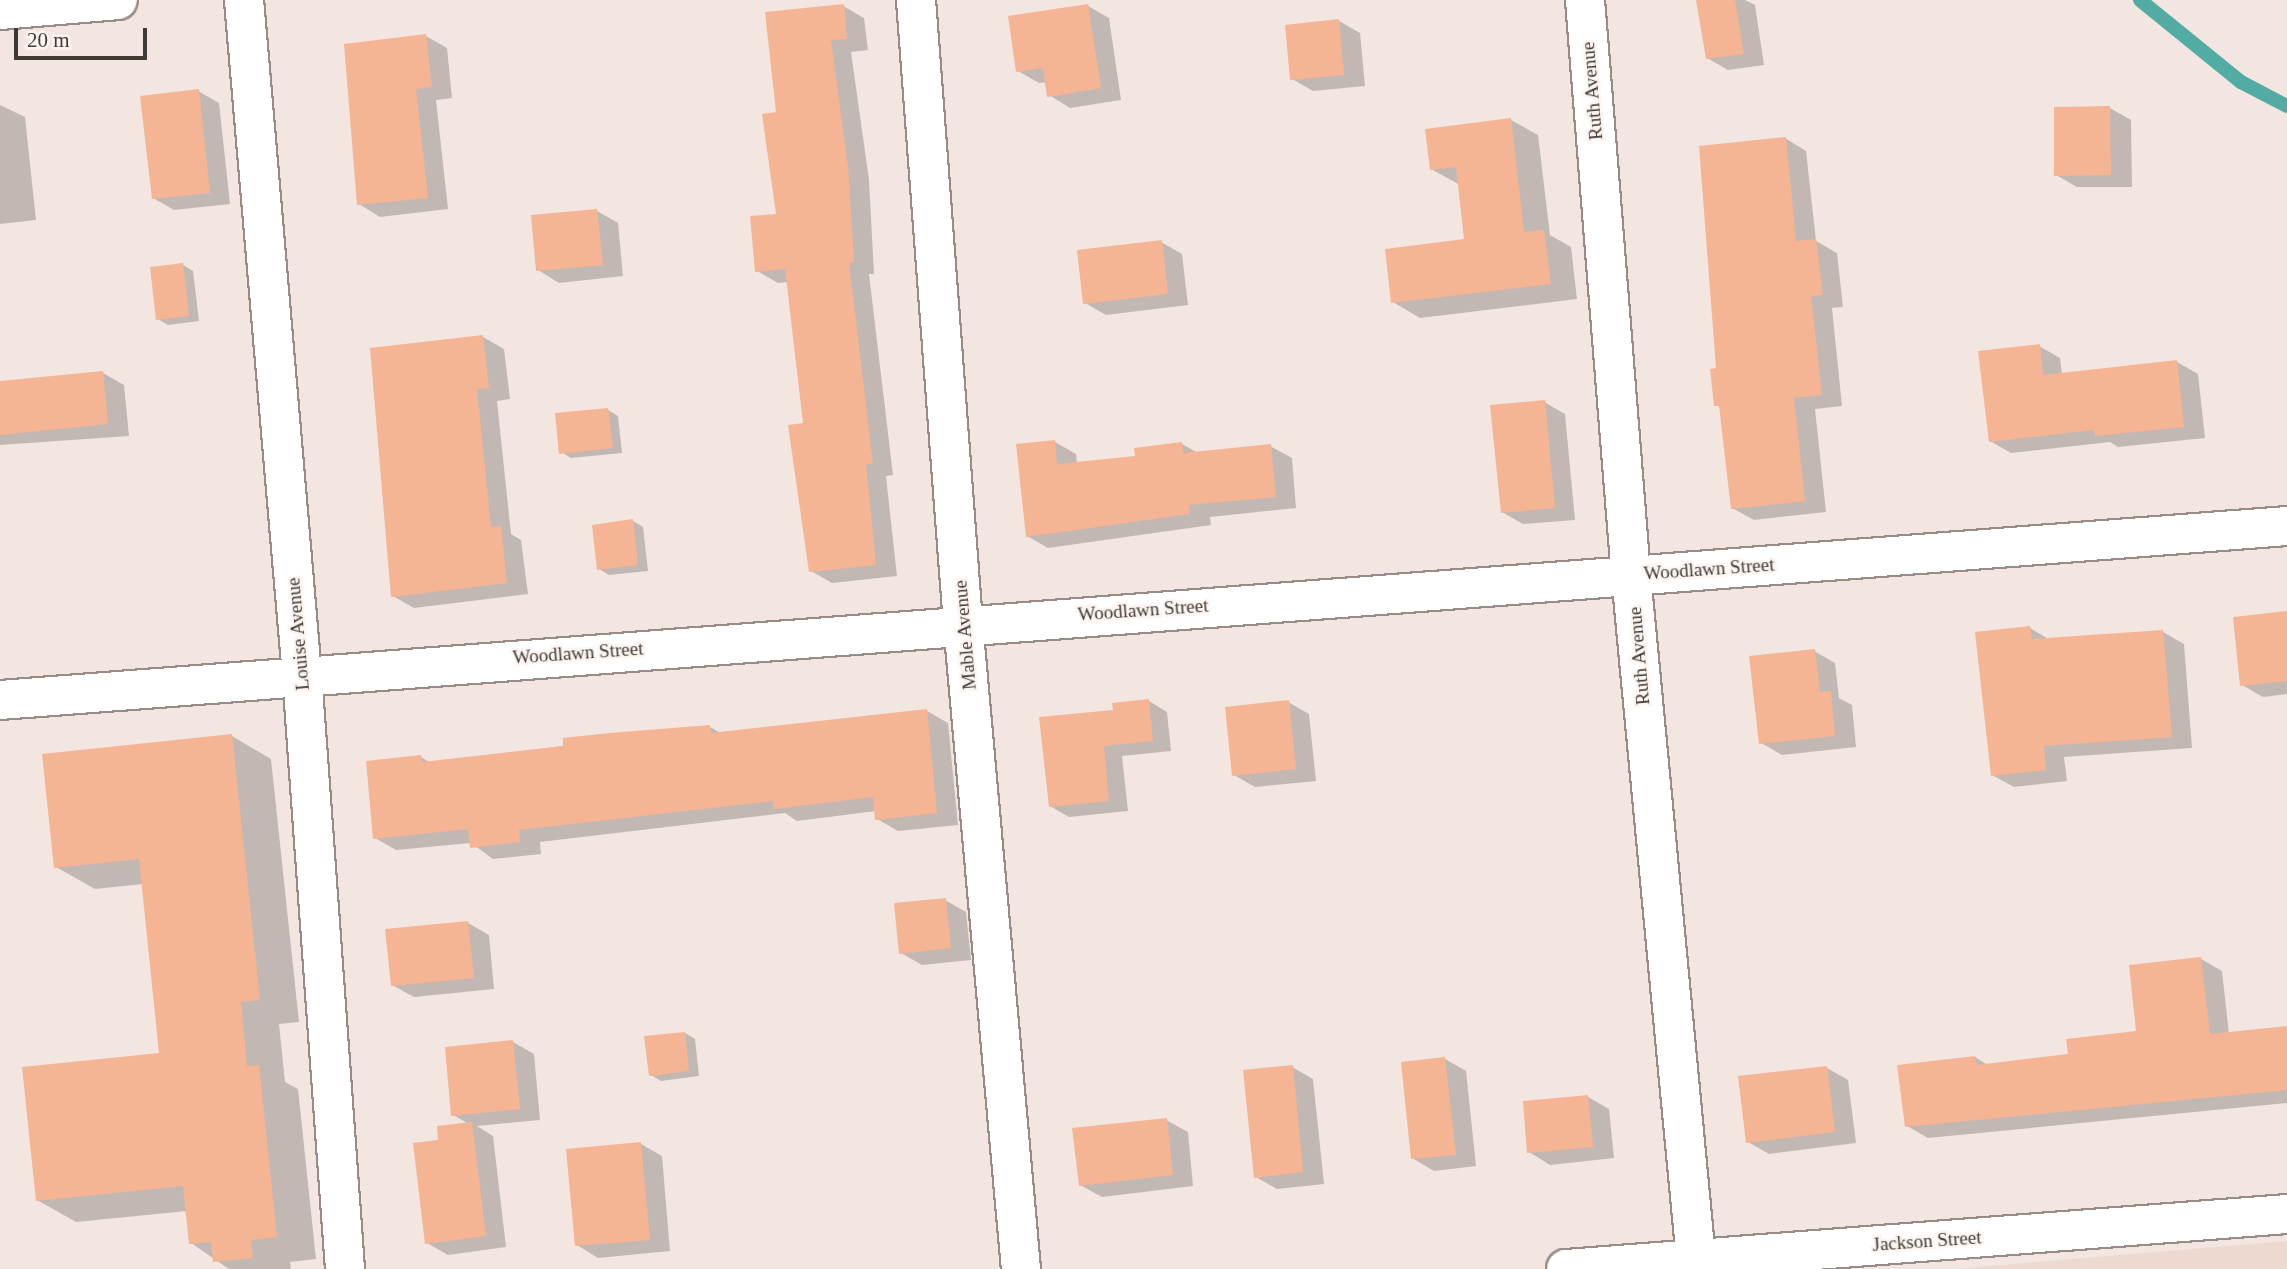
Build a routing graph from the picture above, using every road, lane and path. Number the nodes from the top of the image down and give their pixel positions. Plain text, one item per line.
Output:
1 (118, 0) edge
2 (244, 0) edge
3 (916, 0) edge
4 (1585, 0) edge
5 (0, 10) edge
6 (2287, 526) edge
7 (1631, 575) junction
8 (963, 624) junction
9 (302, 675) junction
10 (0, 700) edge
11 (2287, 1214) edge
12 (1697, 1264) edge
13 (345, 1269) edge
14 (1021, 1269) edge
15 (1566, 1269) edge

1 - 5 street
2 - 9 street, Louise Avenue
3 - 8 street, Mable Avenue
4 - 7 street, Ruth Avenue
6 - 7 street, Woodlawn Street
7 - 8 street, Woodlawn Street
7 - 12 street, Ruth Avenue
8 - 9 street, Woodlawn Street
8 - 14 street, Mable Avenue
9 - 10 street, Woodlawn Street
9 - 13 street, Louise Avenue
11 - 12 street, Jackson Street
12 - 15 street, Jackson Street

